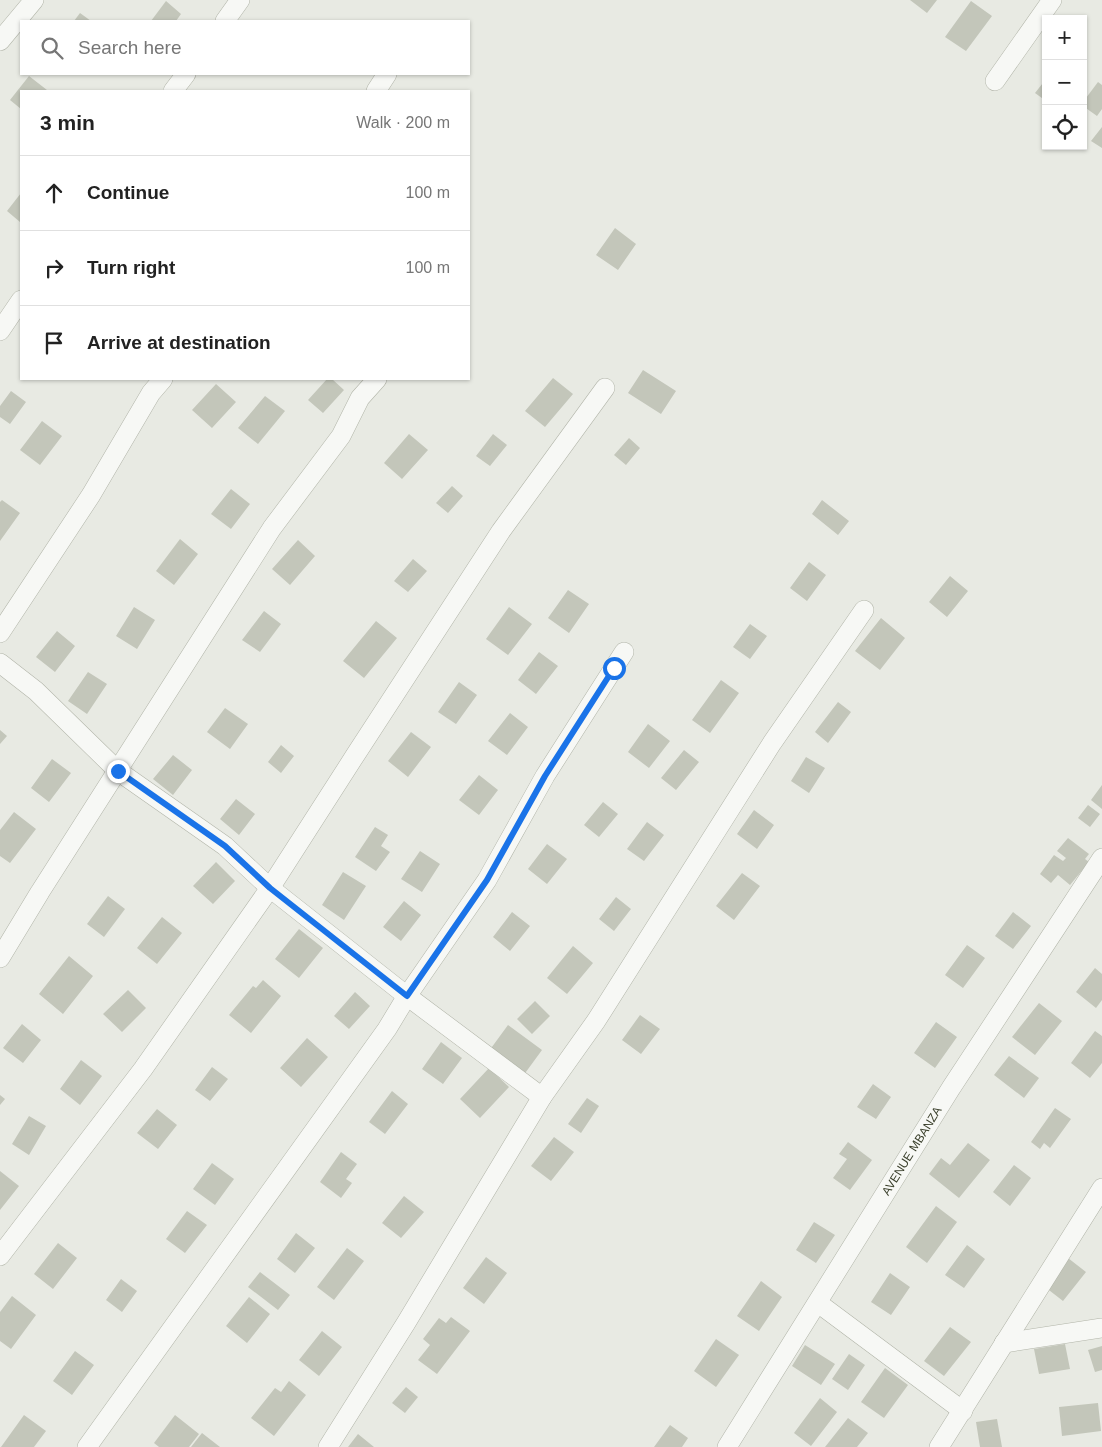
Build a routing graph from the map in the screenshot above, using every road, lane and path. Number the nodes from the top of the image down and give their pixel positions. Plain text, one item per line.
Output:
1 (34, 0) edge
2 (240, 0) edge
3 (1052, 0) edge
4 (226, 20) edge
5 (0, 42) edge
6 (185, 75) edge
7 (386, 75) edge
8 (995, 81) dead end
9 (174, 90) edge
10 (377, 90) edge
11 (20, 301) edge
12 (0, 331) edge
13 (162, 380) edge
14 (376, 380) edge
15 (606, 388) dead end
16 (864, 610) dead end
17 (0, 633) edge
18 (624, 652) dead end
19 (0, 663) edge
20 (118, 771) junction
21 (1102, 858) edge
22 (270, 888) junction
23 (0, 958) edge
24 (407, 996) junction
25 (542, 1097) junction
26 (1102, 1188) edge
27 (0, 1256) edge
28 (818, 1303) junction
29 (1102, 1328) edge
30 (1004, 1343) junction
31 (963, 1411) junction
32 (87, 1447) edge
33 (328, 1447) edge
34 (727, 1447) edge
35 (939, 1447) edge

1 - 5 street
2 - 4 street
3 - 8 street
6 - 9 street
7 - 10 street
11 - 12 street
13 - 17 street
14 - 20 street
15 - 22 street
16 - 25 street
18 - 24 street
19 - 20 street
20 - 22 street
20 - 23 street
21 - 28 street, AVENUE MBANZA
22 - 24 street
22 - 27 street
24 - 25 street
24 - 32 street
25 - 33 street
26 - 30 street
28 - 31 street
28 - 34 street, AVENUE MBANZA
29 - 30 street
30 - 31 street
31 - 35 street

